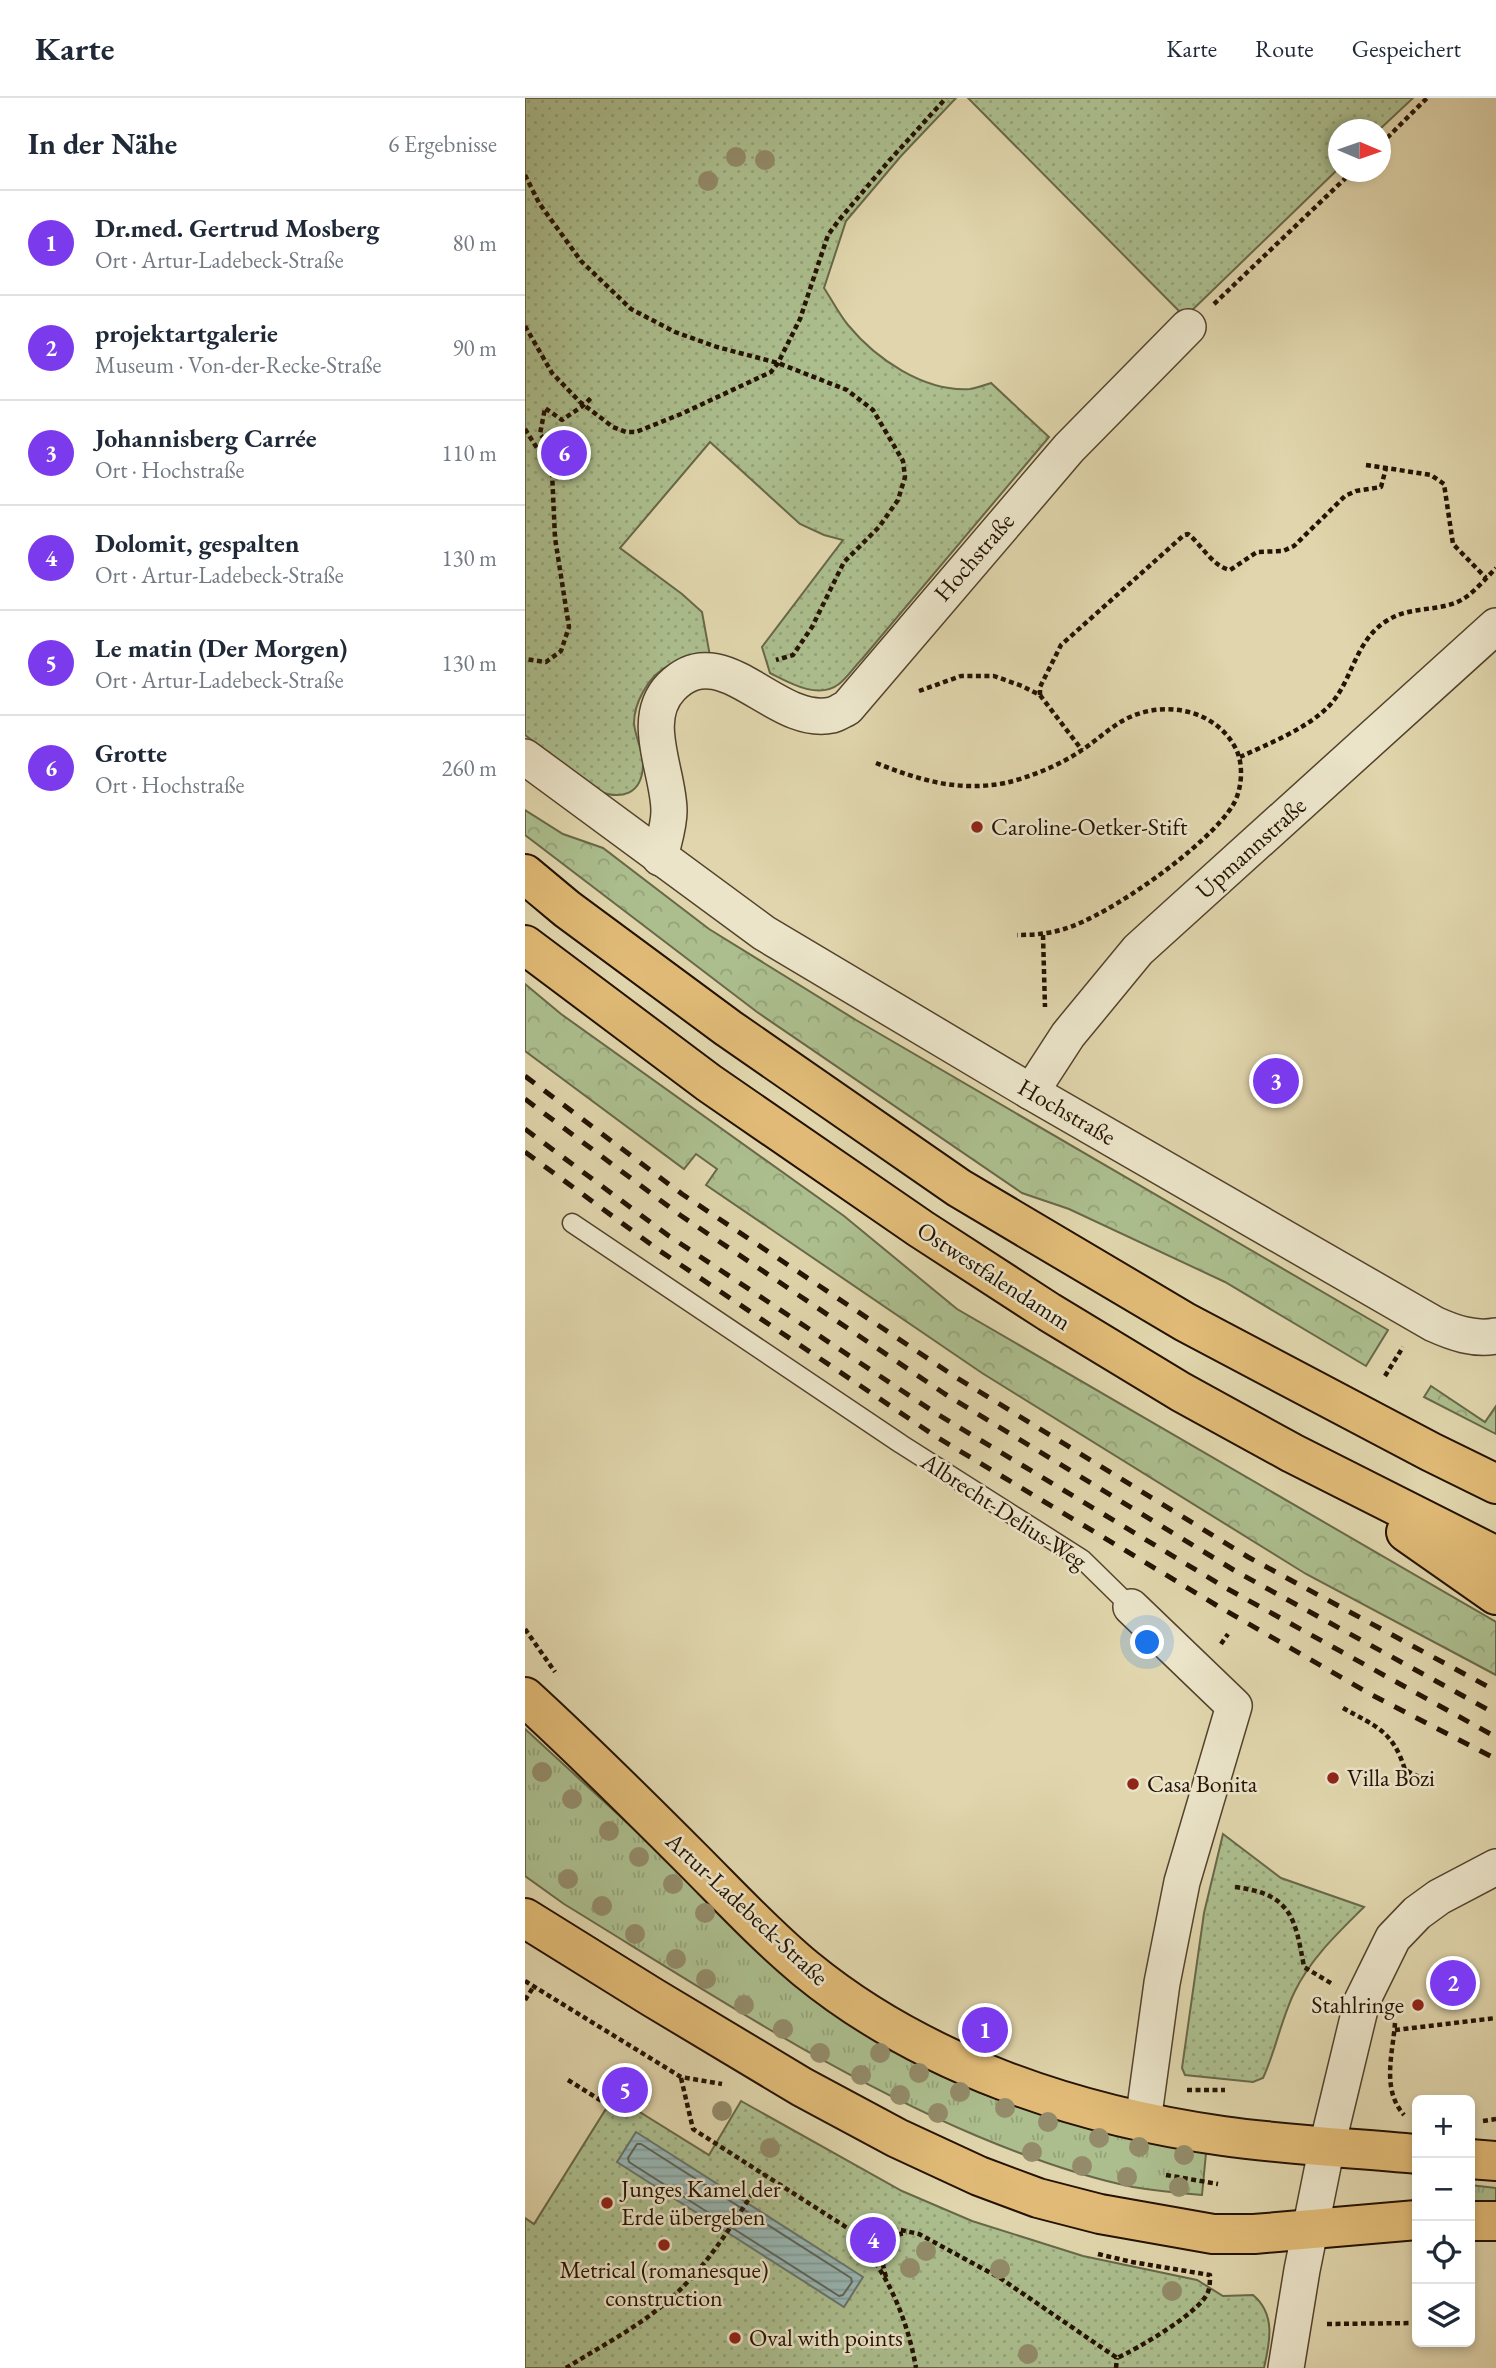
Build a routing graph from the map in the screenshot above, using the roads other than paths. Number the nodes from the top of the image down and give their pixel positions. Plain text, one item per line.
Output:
1 (1188, 327) road end
2 (1496, 626) edge
3 (525, 757) edge
4 (660, 858) junction
5 (525, 874) edge
6 (525, 945) edge
7 (1031, 1092) junction
8 (572, 1223) dead end
9 (1492, 1336) edge
10 (1292, 1453) junction
11 (1496, 1484) edge
12 (1496, 1556) edge
13 (1496, 1595) edge
14 (1131, 1607) joint
15 (525, 1697) edge
16 (1496, 1867) edge
17 (525, 1917) edge
18 (1143, 2122) junction
19 (1412, 2137) edge
20 (1327, 2146) junction
21 (1475, 2159) edge
22 (1496, 2161) edge
23 (1412, 2220) edge
24 (1475, 2221) edge
25 (1496, 2221) edge
26 (1311, 2228) junction
27 (1286, 2368) edge

1 - 4 street, Hochstraße
2 - 7 street, Upmannstraße
3 - 4 street, Hochstraße
4 - 7 street, Hochstraße
5 - 11 main road
6 - 10 main road, Ostwestfalendamm
7 - 9 street, Hochstraße
8 - 14 lane, Albrecht-Delius-Weg
10 - 12 main road, Ostwestfalendamm
10 - 13 main road
14 - 18 street, Albrecht-Delius-Weg
15 - 18 main road, Artur-Ladebeck-Straße
16 - 20 street
17 - 26 main road
18 - 20 main road, Artur-Ladebeck-Straße
19 - 20 main road, Artur-Ladebeck-Straße
20 - 26 street
21 - 22 main road
23 - 26 main road
24 - 25 main road
26 - 27 street

